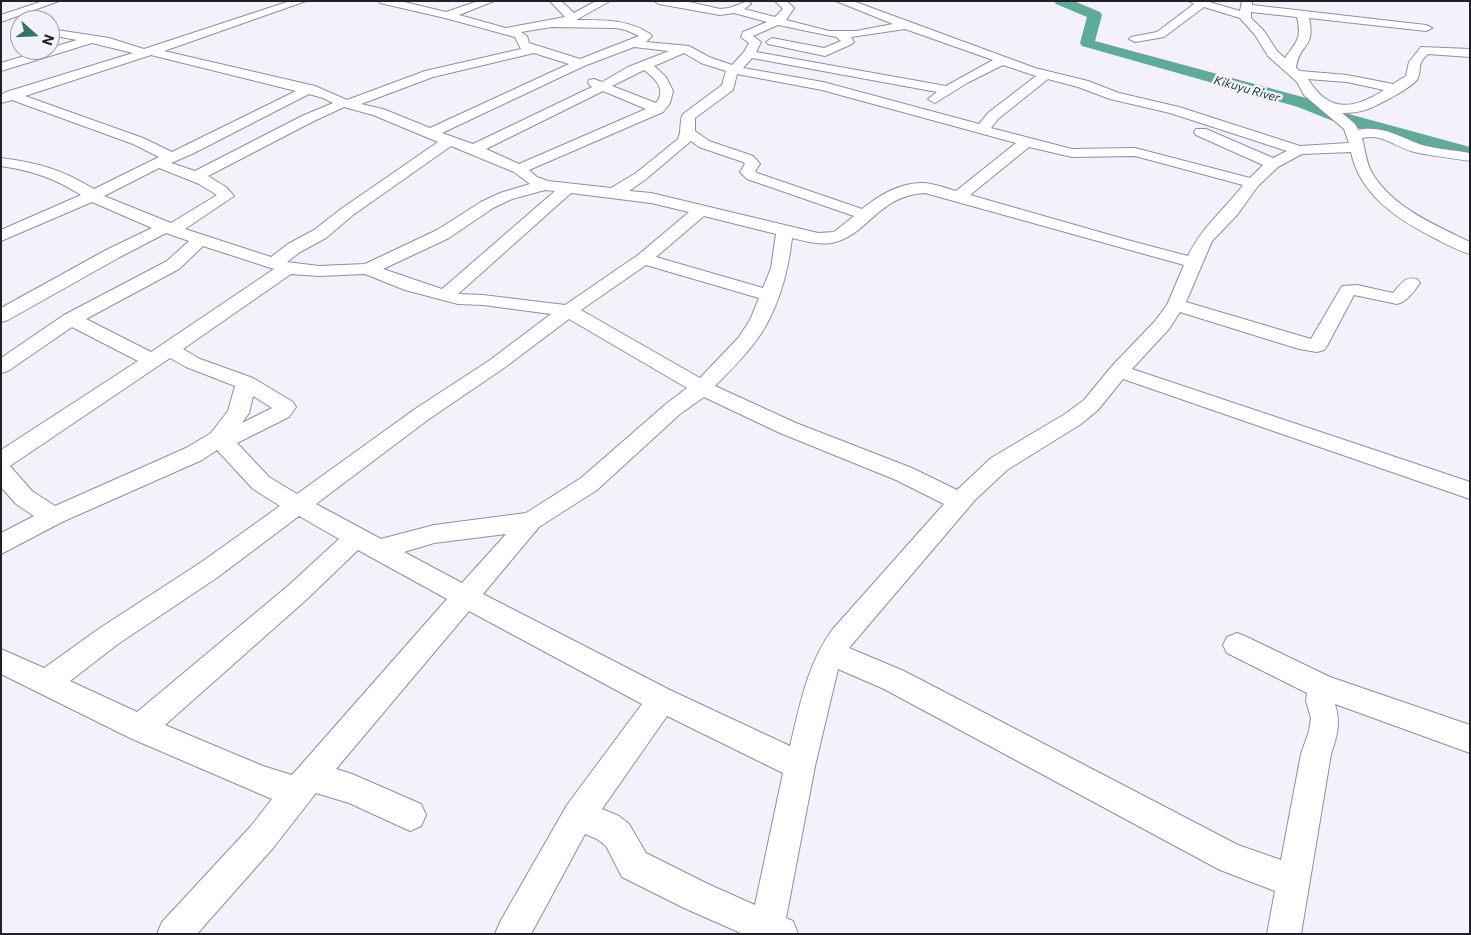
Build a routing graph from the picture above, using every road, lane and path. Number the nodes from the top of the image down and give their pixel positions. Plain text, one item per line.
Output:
1 (54, 1) edge
2 (301, 1) edge
3 (407, 1) edge
4 (489, 1) edge
5 (555, 1) edge
6 (605, 1) edge
7 (659, 1) edge
8 (751, 1) edge
9 (780, 1) edge
10 (841, 1) edge
11 (1274, 1) edge
12 (1197, 2) edge
13 (389, 3) edge
14 (1247, 7) edge
15 (734, 10) junction
16 (1379, 11) dead end
17 (1302, 13) junction
18 (448, 15) junction
19 (573, 17) junction
20 (2, 19) edge
21 (777, 21) junction
22 (555, 24) junction
23 (906, 26) junction
24 (506, 31) junction
25 (60, 34) edge
26 (829, 34) junction
27 (747, 37) junction
28 (92, 39) junction
29 (1452, 39) dead end
30 (1135, 40) dead end
31 (635, 44) junction
32 (1470, 46) edge
33 (535, 49) junction
34 (685, 49) junction
35 (147, 52) junction
36 (1470, 53) edge
37 (749, 54) junction
38 (1001, 61) junction
39 (580, 63) junction
40 (646, 65) junction
41 (1, 67) edge
42 (734, 70) junction
43 (559, 72) junction
44 (1293, 72) junction
45 (1045, 75) junction
46 (601, 87) junction
47 (1396, 89) junction
48 (310, 90) junction
49 (947, 90) junction
50 (6, 97) edge
51 (1126, 99) junction
52 (345, 103) junction
53 (1328, 106) junction
54 (658, 109) junction
55 (917, 111) junction
56 (982, 130) junction
57 (432, 133) junction
58 (688, 133) junction
59 (449, 141) junction
60 (1027, 141) junction
61 (1355, 141) junction
62 (474, 149) junction
63 (1298, 150) junction
64 (1470, 157) edge
65 (164, 160) junction
66 (1, 162) edge
67 (1273, 164) junction
68 (519, 169) junction
69 (195, 177) junction
70 (1253, 183) junction
71 (545, 185) junction
72 (566, 188) junction
73 (615, 194) junction
74 (94, 195) junction
75 (959, 196) junction
76 (700, 210) junction
77 (865, 215) junction
78 (169, 229) junction
79 (785, 230) junction
80 (1, 236) edge
81 (200, 240) junction
82 (1470, 250) edge
83 (644, 259) junction
84 (1193, 262) junction
85 (280, 266) junction
86 (367, 269) junction
87 (1411, 283) dead end
88 (769, 295) junction
89 (445, 296) junction
90 (1176, 305) junction
91 (569, 310) junction
92 (1, 316) edge
93 (71, 320) junction
94 (161, 355) junction
95 (1, 366) edge
96 (1119, 371) junction
97 (246, 383) junction
98 (702, 388) junction
99 (221, 440) junction
100 (1, 461) edge
101 (1, 470) edge
102 (1470, 491) edge
103 (960, 502) junction
104 (297, 504) junction
105 (54, 516) junction
106 (530, 521) junction
107 (356, 537) junction
108 (1, 545) edge
109 (379, 549) junction
110 (464, 598) junction
111 (1237, 645) dead end
112 (831, 653) junction
113 (1, 661) edge
114 (45, 683) junction
115 (1322, 687) junction
116 (662, 700) junction
117 (140, 728) junction
118 (1470, 739) edge
119 (800, 766) junction
120 (303, 784) junction
121 (410, 815) dead end
122 (578, 816) junction
123 (1293, 881) junction
124 (772, 932) edge
125 (174, 934) edge
126 (512, 934) edge
127 (1284, 934) edge

1 - 20 street
2 - 35 street
3 - 13 street
4 - 18 street
5 - 19 street
6 - 19 street
7 - 15 street
8 - 15 street
9 - 21 street
10 - 23 street
11 - 14 street
12 - 14 street
12 - 30 street
13 - 18 street
14 - 17 street
14 - 44 street
15 - 21 street
16 - 17 street
17 - 44 street
18 - 24 street
19 - 22 street
21 - 26 street
21 - 27 street
22 - 24 street
22 - 31 street
23 - 26 street
23 - 38 street
24 - 33 street
25 - 28 street
26 - 27 street
27 - 37 street
28 - 35 street
28 - 41 street
29 - 32 street
31 - 34 street
31 - 39 street
33 - 39 street
33 - 52 street
34 - 40 street
34 - 42 street
35 - 48 street
35 - 50 street
36 - 47 street
37 - 42 street
37 - 49 street
38 - 45 street
38 - 49 street
39 - 43 street
40 - 46 street
40 - 54 street
42 - 55 street
42 - 58 street
43 - 46 street
43 - 57 street
44 - 47 street
44 - 53 street
45 - 51 street
45 - 56 street
46 - 54 street
46 - 62 street
47 - 53 street
48 - 52 street
48 - 65 street
49 - 55 street
50 - 65 street
51 - 63 street
51 - 67 street
52 - 57 street
52 - 69 street
53 - 61 street
54 - 68 street
55 - 56 street
56 - 60 street
57 - 59 street
58 - 73 street
58 - 77 street
59 - 62 street
59 - 85 street
60 - 70 street
60 - 75 street
61 - 63 street
61 - 64 street
61 - 82 street
62 - 68 street
63 - 67 street
65 - 69 street
65 - 74 street
66 - 74 street
67 - 70 street
68 - 71 street
69 - 78 street
70 - 84 street
71 - 72 street
71 - 86 street
72 - 73 street
72 - 89 street
73 - 76 street
74 - 78 street
74 - 80 street
75 - 77 street
75 - 84 street
76 - 79 street
76 - 83 street
77 - 79 street
78 - 81 street
78 - 92 street
79 - 88 street
81 - 85 street
81 - 93 street
83 - 88 street
83 - 91 street
84 - 90 street
85 - 86 street
85 - 94 street
86 - 89 street
87 - 90 street
88 - 98 street
89 - 91 street
90 - 96 street
91 - 98 street
91 - 104 street
93 - 94 street
93 - 95 street
94 - 97 street
94 - 100 street
96 - 102 street
96 - 103 street
97 - 99 street
97 - 99 street
98 - 103 street
98 - 106 street
99 - 104 street
99 - 105 street
101 - 105 street
103 - 112 street
104 - 107 street
104 - 114 street
105 - 108 street
106 - 109 street
106 - 110 street
107 - 109 street
107 - 117 street
109 - 110 street
110 - 116 street
110 - 120 street
111 - 115 street
112 - 119 street
112 - 123 street
113 - 114 street
114 - 117 street
115 - 118 street
115 - 123 street
116 - 119 street
116 - 122 street
117 - 120 street
119 - 124 street
120 - 121 street
120 - 125 street
122 - 124 street
122 - 126 street
123 - 127 street

